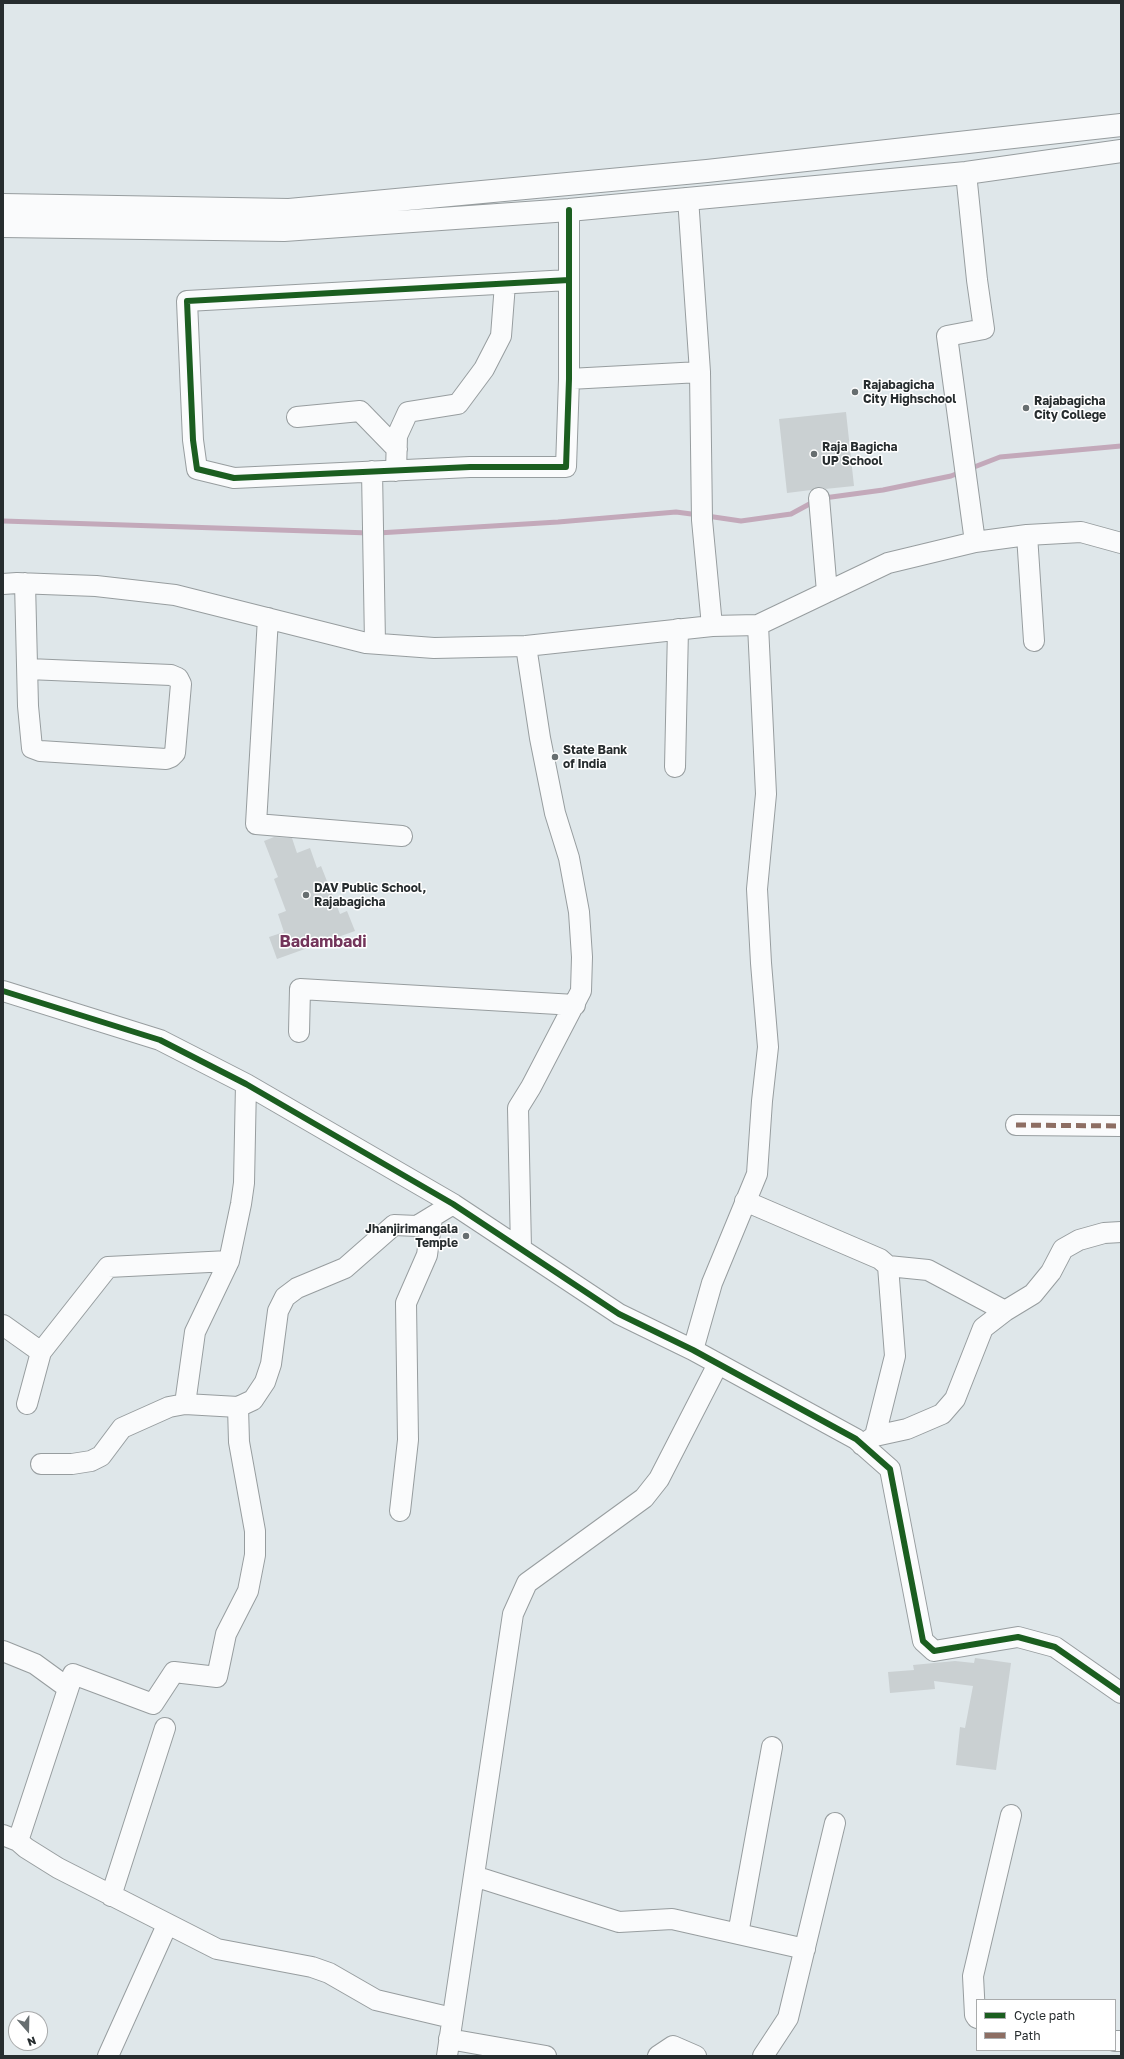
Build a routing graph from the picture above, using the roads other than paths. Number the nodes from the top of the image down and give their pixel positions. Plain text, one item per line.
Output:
1 (1121, 124) edge
2 (1121, 151) edge
3 (966, 173) junction
4 (688, 198) junction
5 (3, 204) edge
6 (569, 210) junction
7 (3, 226) edge
8 (568, 280) junction
9 (505, 284) junction
10 (700, 372) junction
11 (569, 379) junction
12 (297, 417) dead end
13 (397, 449) junction
14 (372, 471) junction
15 (396, 471) junction
16 (819, 498) dead end
17 (1027, 535) junction
18 (975, 542) junction
19 (1121, 543) edge
20 (25, 583) junction
21 (3, 584) edge
22 (827, 592) junction
23 (268, 618) junction
24 (758, 625) junction
25 (712, 626) junction
26 (678, 629) junction
27 (1034, 641) dead end
28 (376, 644) junction
29 (526, 646) junction
30 (28, 669) junction
31 (675, 767) dead end
32 (402, 836) dead end
33 (3, 991) edge
34 (575, 1005) junction
35 (299, 1032) dead end
36 (246, 1084) junction
37 (1016, 1125) dead end
38 (1121, 1126) edge
39 (745, 1201) junction
40 (453, 1204) junction
41 (432, 1218) junction
42 (1121, 1232) edge
43 (521, 1249) junction
44 (229, 1261) junction
45 (888, 1266) junction
46 (1005, 1311) junction
47 (3, 1325) edge
48 (693, 1350) junction
49 (41, 1352) junction
50 (718, 1364) junction
51 (27, 1404) dead end
52 (184, 1404) junction
53 (238, 1407) junction
54 (869, 1440) junction
55 (41, 1464) dead end
56 (400, 1512) dead end
57 (3, 1651) edge
58 (68, 1688) junction
59 (1121, 1693) edge
60 (165, 1728) dead end
61 (772, 1747) dead end
62 (1011, 1816) dead end
63 (835, 1823) dead end
64 (10, 1838) edge
65 (474, 1876) junction
66 (111, 1896) junction
67 (167, 1925) junction
68 (738, 1934) junction
69 (805, 1948) junction
70 (976, 2016) edge
71 (452, 2018) junction
72 (448, 2047) edge
73 (108, 2056) edge
74 (546, 2056) edge
75 (658, 2056) edge
76 (696, 2056) edge
77 (763, 2056) edge

1 - 5 main road
2 - 3 main road
3 - 4 main road
3 - 18 street
4 - 6 main road
4 - 10 street
6 - 7 main road
6 - 8 street
8 - 9 street
8 - 11 street
9 - 13 street
9 - 14 street
10 - 11 street
10 - 25 street
11 - 15 street
12 - 13 street
13 - 15 street
14 - 15 street
14 - 28 street
16 - 22 street
17 - 18 street
17 - 19 street
17 - 27 street
18 - 22 street
20 - 21 street
20 - 23 street
20 - 30 street
22 - 24 street
23 - 28 street
23 - 32 street
24 - 25 street
24 - 39 street
25 - 26 street
26 - 29 street
26 - 31 street
28 - 29 street
29 - 34 street
30 - 30 street
33 - 36 street
34 - 35 street
34 - 43 street
36 - 40 street
36 - 44 street
37 - 38 street
39 - 45 street
39 - 48 street
40 - 41 street
40 - 43 street
41 - 53 street
41 - 56 street
42 - 46 street
43 - 48 street
44 - 49 street
44 - 52 street
45 - 46 street
45 - 54 street
46 - 54 street
47 - 49 street
48 - 50 street
49 - 51 street
50 - 54 street
50 - 65 street
52 - 53 street
52 - 55 street
53 - 58 street
54 - 59 street
57 - 58 street
58 - 64 street
60 - 66 street
61 - 68 street
62 - 70 street
63 - 69 street
64 - 66 street
65 - 68 street
65 - 71 street
66 - 67 street
67 - 71 street
67 - 73 street
68 - 69 street
69 - 77 street
71 - 72 street
72 - 74 street
75 - 76 street

